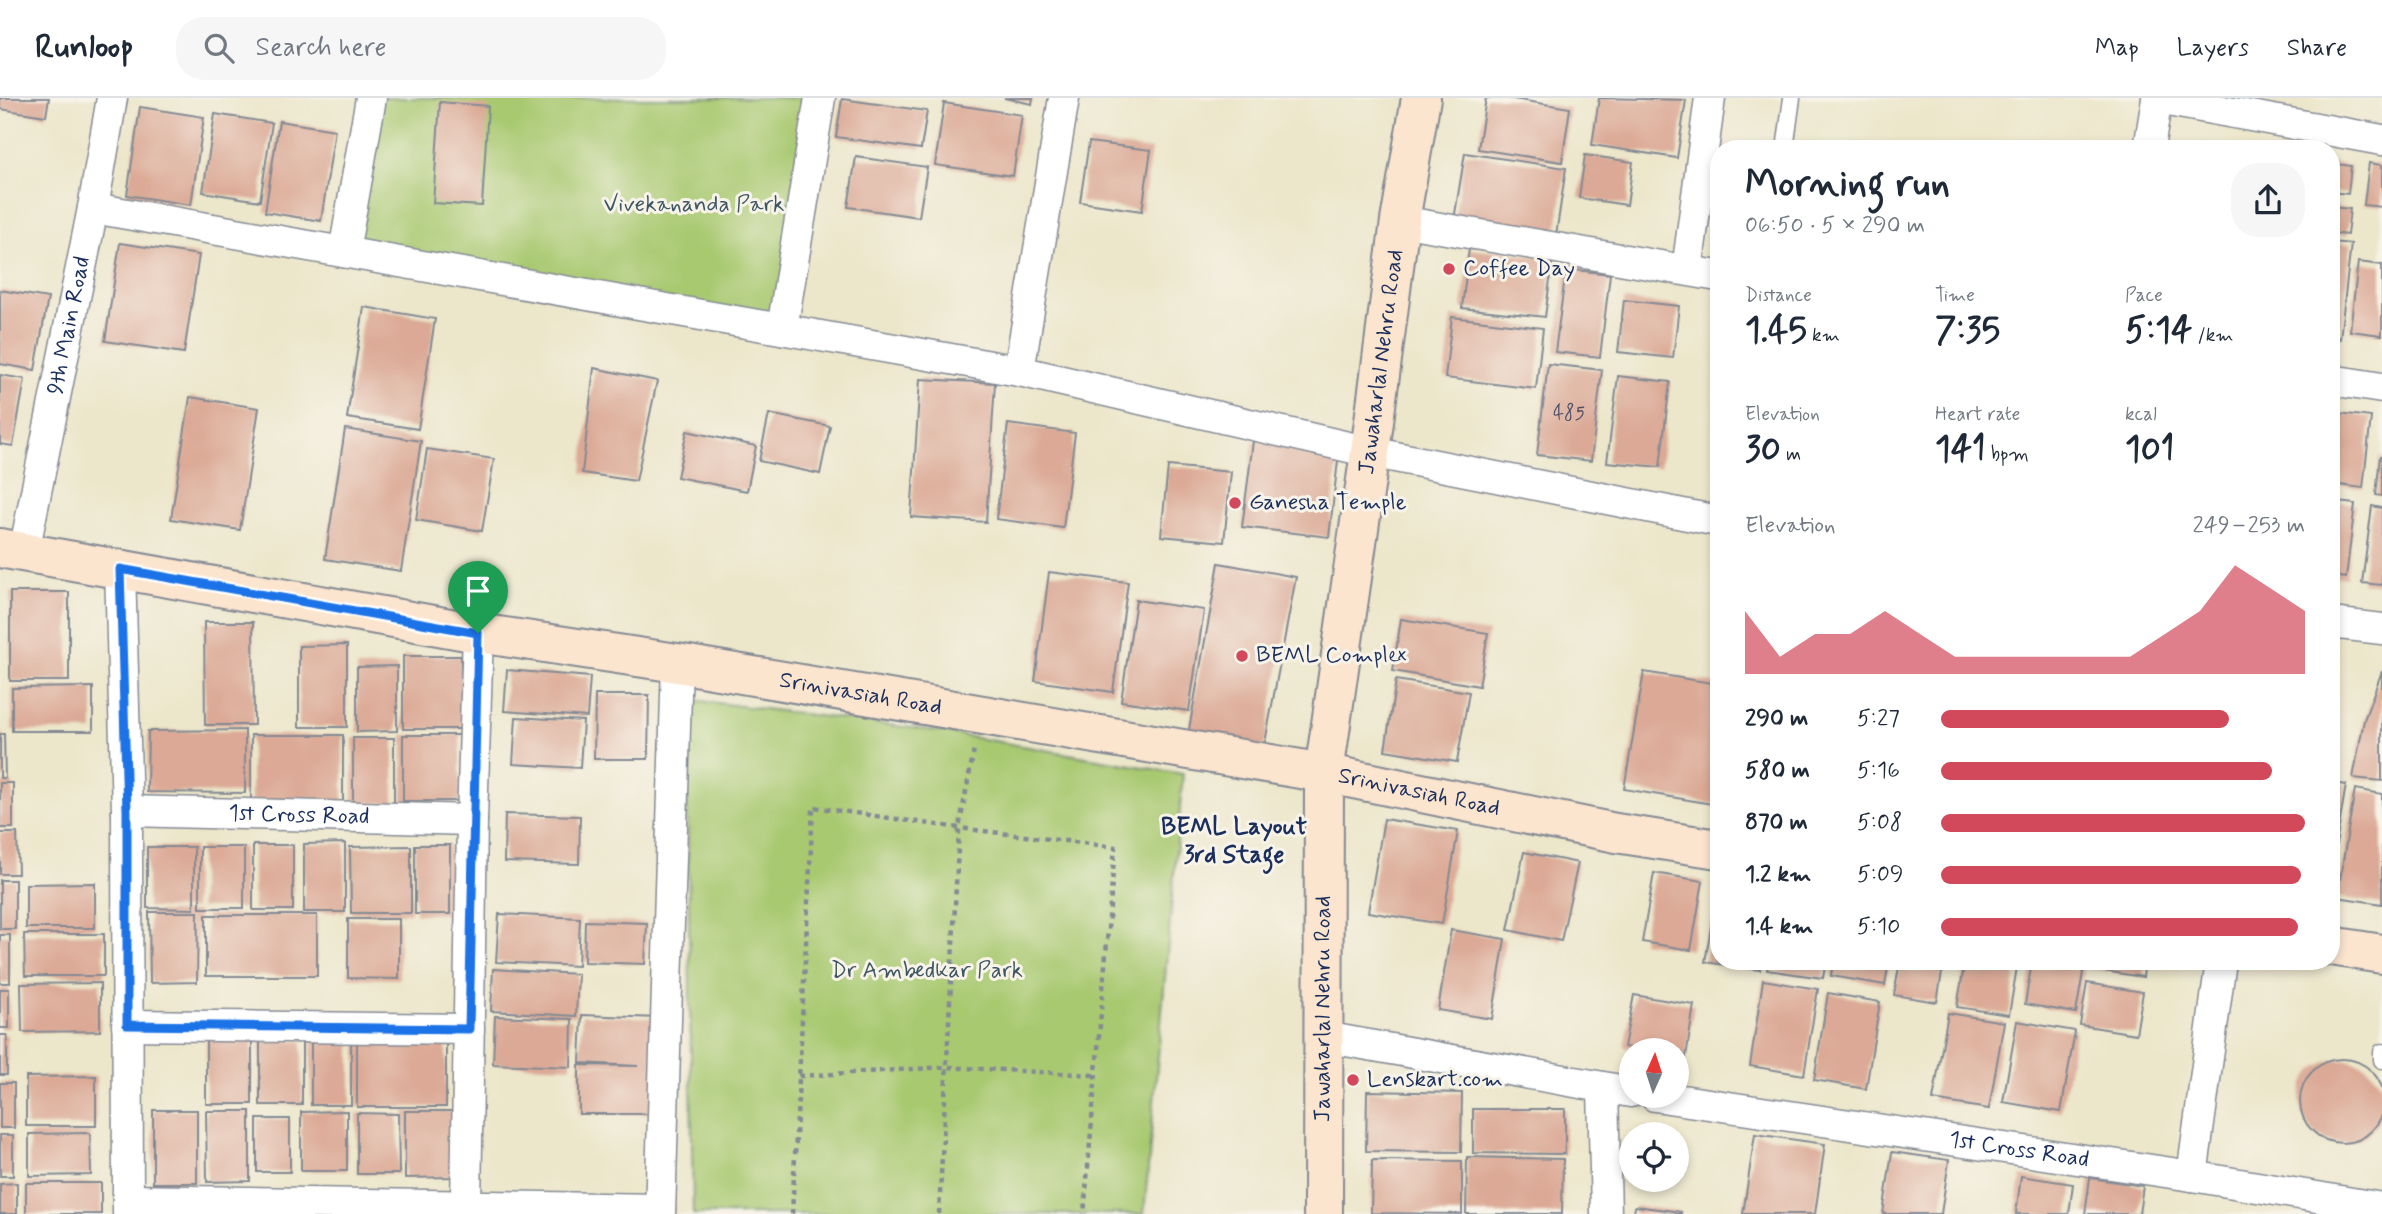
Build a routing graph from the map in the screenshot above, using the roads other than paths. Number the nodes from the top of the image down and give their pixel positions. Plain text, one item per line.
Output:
1 (112, 98) edge
2 (371, 98) edge
3 (820, 98) edge
4 (1064, 98) edge
5 (1421, 98) edge
6 (1710, 98) edge
7 (1792, 98) edge
8 (2157, 98) edge
9 (1786, 140) edge
10 (2150, 140) edge
11 (2382, 140) edge
12 (93, 208) junction
13 (1400, 221) junction
14 (344, 252) junction
15 (1687, 270) junction
16 (1710, 274) edge
17 (782, 329) junction
18 (1019, 371) junction
19 (2340, 381) edge
20 (2382, 388) edge
21 (1370, 452) junction
22 (1710, 519) edge
23 (12, 550) edge
24 (120, 569) junction
25 (2340, 624) edge
26 (2382, 629) edge
27 (478, 633) junction
28 (677, 663) junction
29 (1324, 773) junction
30 (127, 811) junction
31 (472, 820) junction
32 (1710, 848) edge
33 (2340, 947) edge
34 (2382, 954) edge
35 (2220, 970) edge
36 (127, 1025) junction
37 (469, 1029) junction
38 (1324, 1037) junction
39 (2382, 1052) edge
40 (2382, 1060) edge
41 (1617, 1090) edge
42 (1689, 1101) edge
43 (2192, 1176) junction
44 (466, 1206) junction
45 (128, 1207) edge
46 (2382, 1208) edge
47 (660, 1211) edge
48 (1323, 1214) edge
49 (1606, 1214) edge

1 - 12 street, 9th Main Road
2 - 14 street
3 - 17 street
4 - 18 street
5 - 13 street, Jawaharlal Nehru Road
6 - 15 street
7 - 9 lane
8 - 10 street
8 - 11 street
12 - 14 street
12 - 23 street, 9th Main Road
13 - 15 street
13 - 21 street, Jawaharlal Nehru Road
14 - 17 street
15 - 16 street
17 - 18 street
18 - 21 street
19 - 20 street
21 - 22 street
21 - 29 street, Jawaharlal Nehru Road
23 - 24 street, Srinivasiah Road
24 - 27 street, Srinivasiah Road
24 - 30 street
25 - 26 street
27 - 28 street, Srinivasiah Road
27 - 31 street
28 - 29 street, Srinivasiah Road
28 - 47 street
29 - 32 street, Srinivasiah Road
29 - 38 street, Jawaharlal Nehru Road
30 - 31 street, 1st Cross Road
30 - 36 street
31 - 37 street
33 - 34 street
35 - 43 street
36 - 37 street
36 - 45 street
37 - 44 street
38 - 41 street
38 - 48 street, Jawaharlal Nehru Road
39 - 40 lane
41 - 49 street
42 - 43 street, 1st Cross Road
43 - 46 street, 1st Cross Road
44 - 45 street
44 - 47 street

